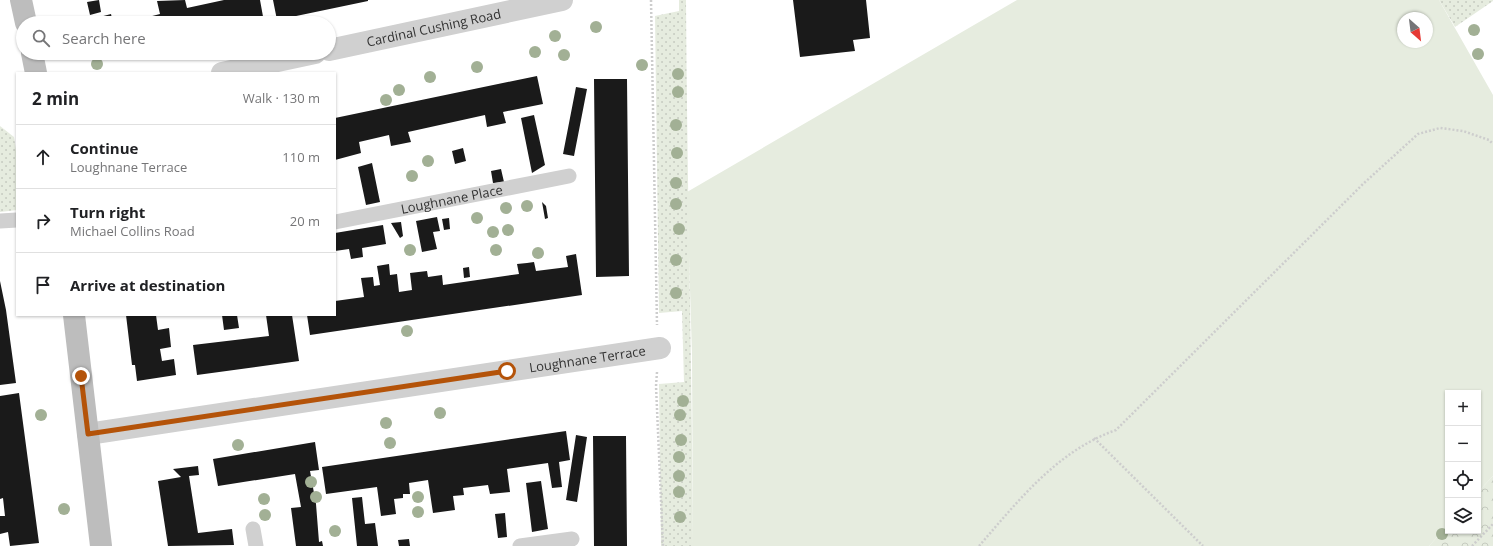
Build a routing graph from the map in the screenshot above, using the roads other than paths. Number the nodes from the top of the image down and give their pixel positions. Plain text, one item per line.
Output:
1 (21, 0) edge
2 (562, 0) edge
3 (24, 16) edge
4 (336, 48) edge
5 (33, 60) edge
6 (282, 60) edge
7 (36, 72) edge
8 (227, 72) edge
9 (569, 176) dead end
10 (16, 220) edge
11 (0, 221) edge
12 (336, 222) edge
13 (74, 316) edge
14 (660, 348) road end
15 (88, 434) junction
16 (253, 529) dead end
17 (572, 539) dead end
18 (101, 546) edge
19 (256, 546) edge
20 (520, 546) edge

1 - 3 street
2 - 4 street, Cardinal Cushing Road
5 - 7 street
6 - 8 street
9 - 12 lane, Loughnane Place
10 - 11 lane
13 - 15 street
14 - 15 street, Loughnane Terrace
15 - 18 street
16 - 19 lane
17 - 20 lane

